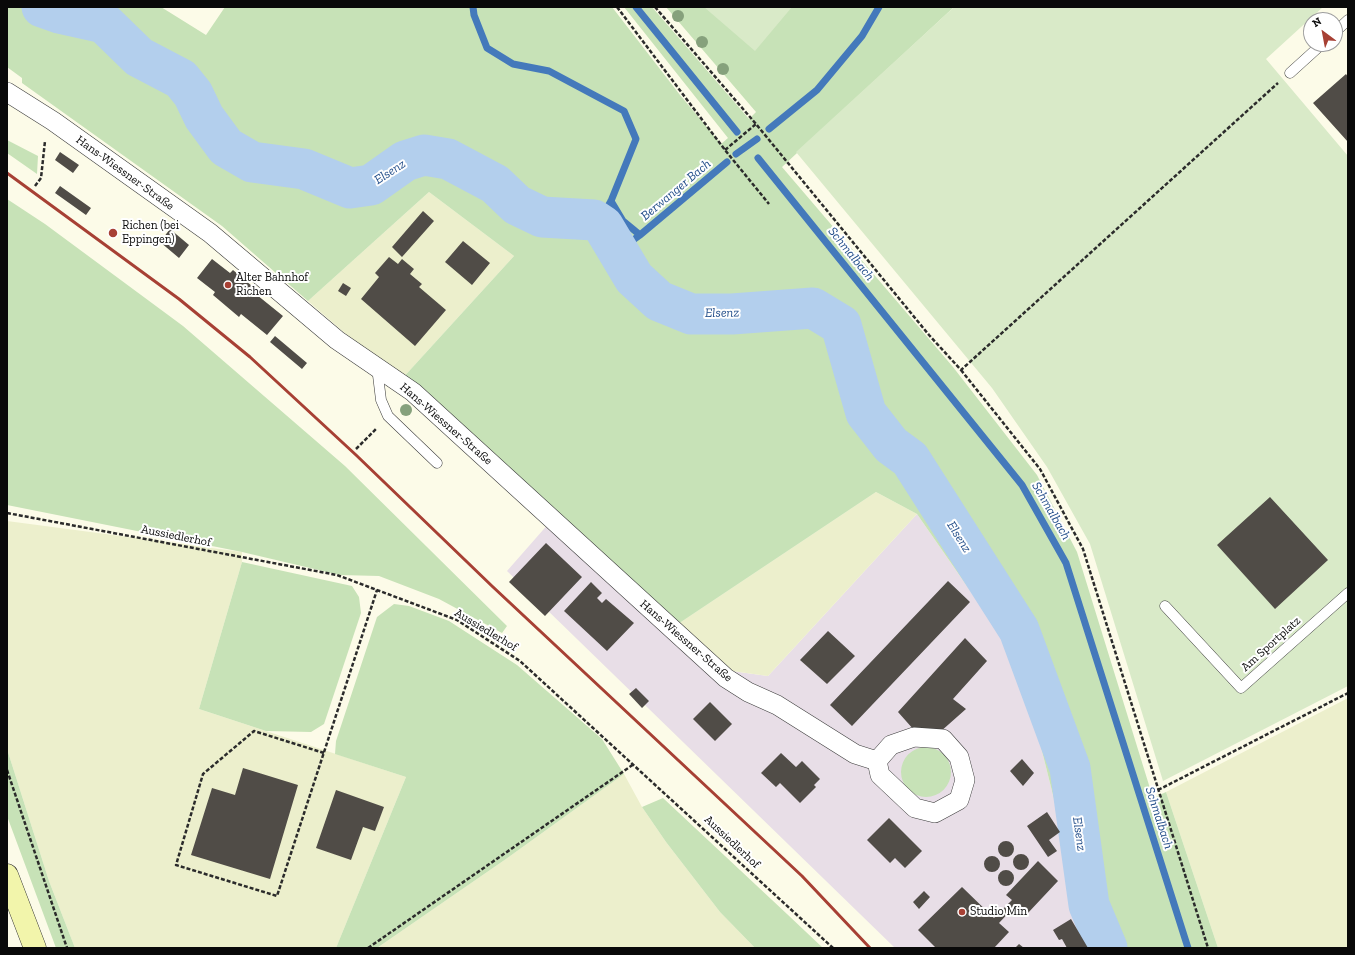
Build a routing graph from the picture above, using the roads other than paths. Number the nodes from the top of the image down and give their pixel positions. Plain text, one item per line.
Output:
1 (1313, 52) edge
2 (1290, 73) road end
3 (7, 92) edge
4 (377, 367) junction
5 (437, 463) dead end
6 (1348, 592) edge
7 (1165, 606) dead end
8 (877, 761) junction
9 (7, 875) edge
10 (34, 948) edge

1 - 2 lane
3 - 4 street, Hans-Wiessner-Straße
4 - 5 lane
4 - 8 street, Hans-Wiessner-Straße
6 - 7 lane, Am Sportplatz
8 - 8 street
9 - 10 main road

